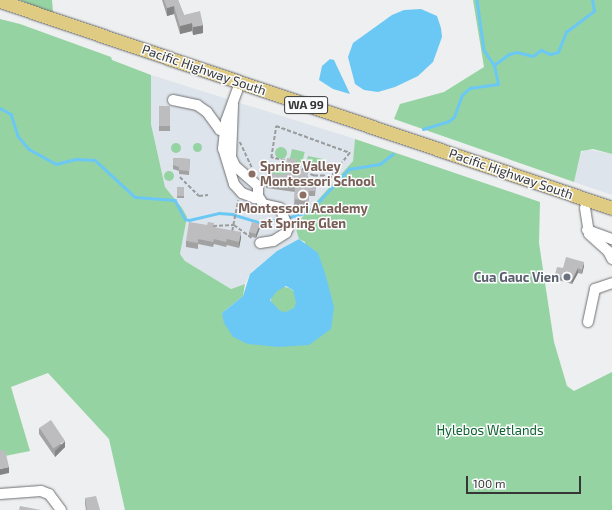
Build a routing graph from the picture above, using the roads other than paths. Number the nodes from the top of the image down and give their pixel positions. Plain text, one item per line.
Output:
1 (0, 1) edge
2 (0, 10) edge
3 (237, 90) junction
4 (173, 100) dead end
5 (228, 128) junction
6 (258, 191) junction
7 (585, 208) junction
8 (612, 208) edge
9 (612, 217) edge
10 (587, 230) junction
11 (612, 239) edge
12 (260, 243) road end
13 (612, 259) edge
14 (612, 283) edge
15 (588, 322) dead end
16 (0, 494) edge
17 (61, 510) edge

1 - 8 main road, Pacific Highway South / WA 99
2 - 3 main road, Pacific Highway South / WA 99
3 - 5 street
3 - 7 main road, Pacific Highway South / WA 99
4 - 5 street
5 - 6 street
5 - 6 street
6 - 12 street
7 - 9 main road, Pacific Highway South / WA 99
7 - 10 street
10 - 11 street
10 - 13 street
14 - 15 street
16 - 17 street

